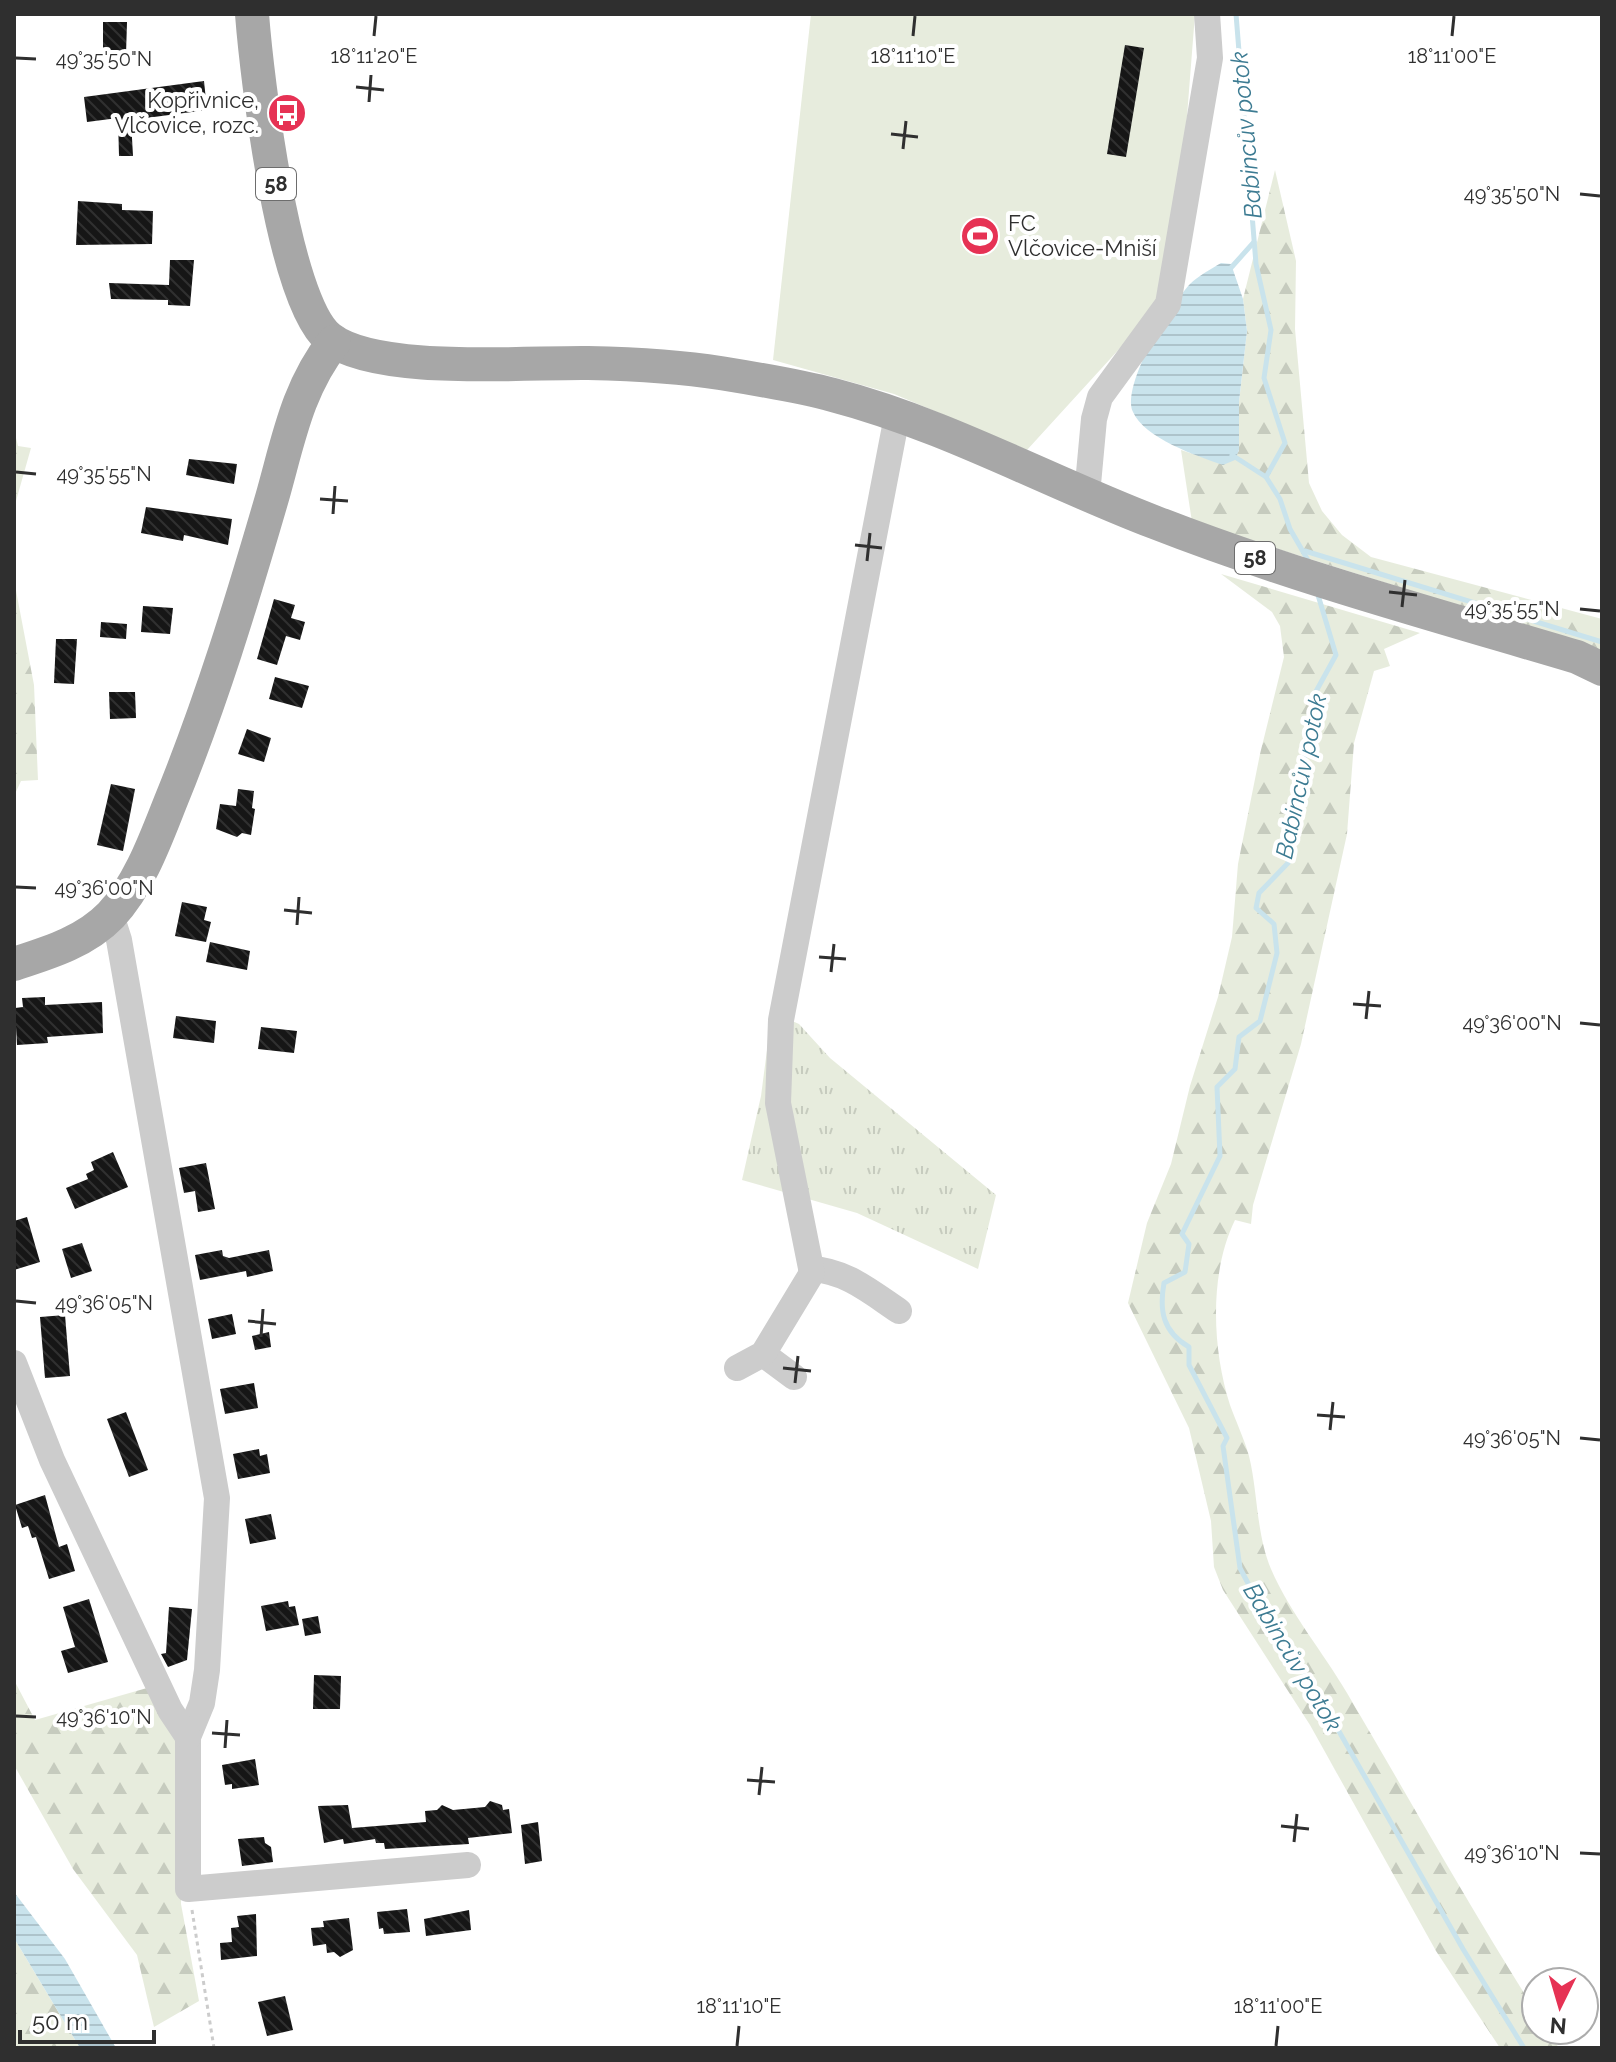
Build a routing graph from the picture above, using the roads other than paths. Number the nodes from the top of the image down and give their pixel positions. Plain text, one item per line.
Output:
1 (252, 14) edge
2 (1207, 14) edge
3 (334, 342) junction
4 (897, 416) junction
5 (1087, 495) junction
6 (1602, 669) edge
7 (111, 915) junction
8 (14, 964) edge
9 (811, 1269) junction
10 (899, 1311) dead end
11 (763, 1354) junction
12 (14, 1363) edge
13 (737, 1368) dead end
14 (794, 1377) dead end
15 (188, 1737) junction
16 (468, 1865) dead end

1 - 3 main road, 58
2 - 5 street
3 - 4 main road, 58
3 - 7 main road
4 - 5 main road, 58
4 - 9 street
5 - 6 main road, 58
7 - 8 main road
7 - 15 street
9 - 10 street
9 - 11 street
11 - 13 street
11 - 14 street
12 - 15 street
15 - 16 street

